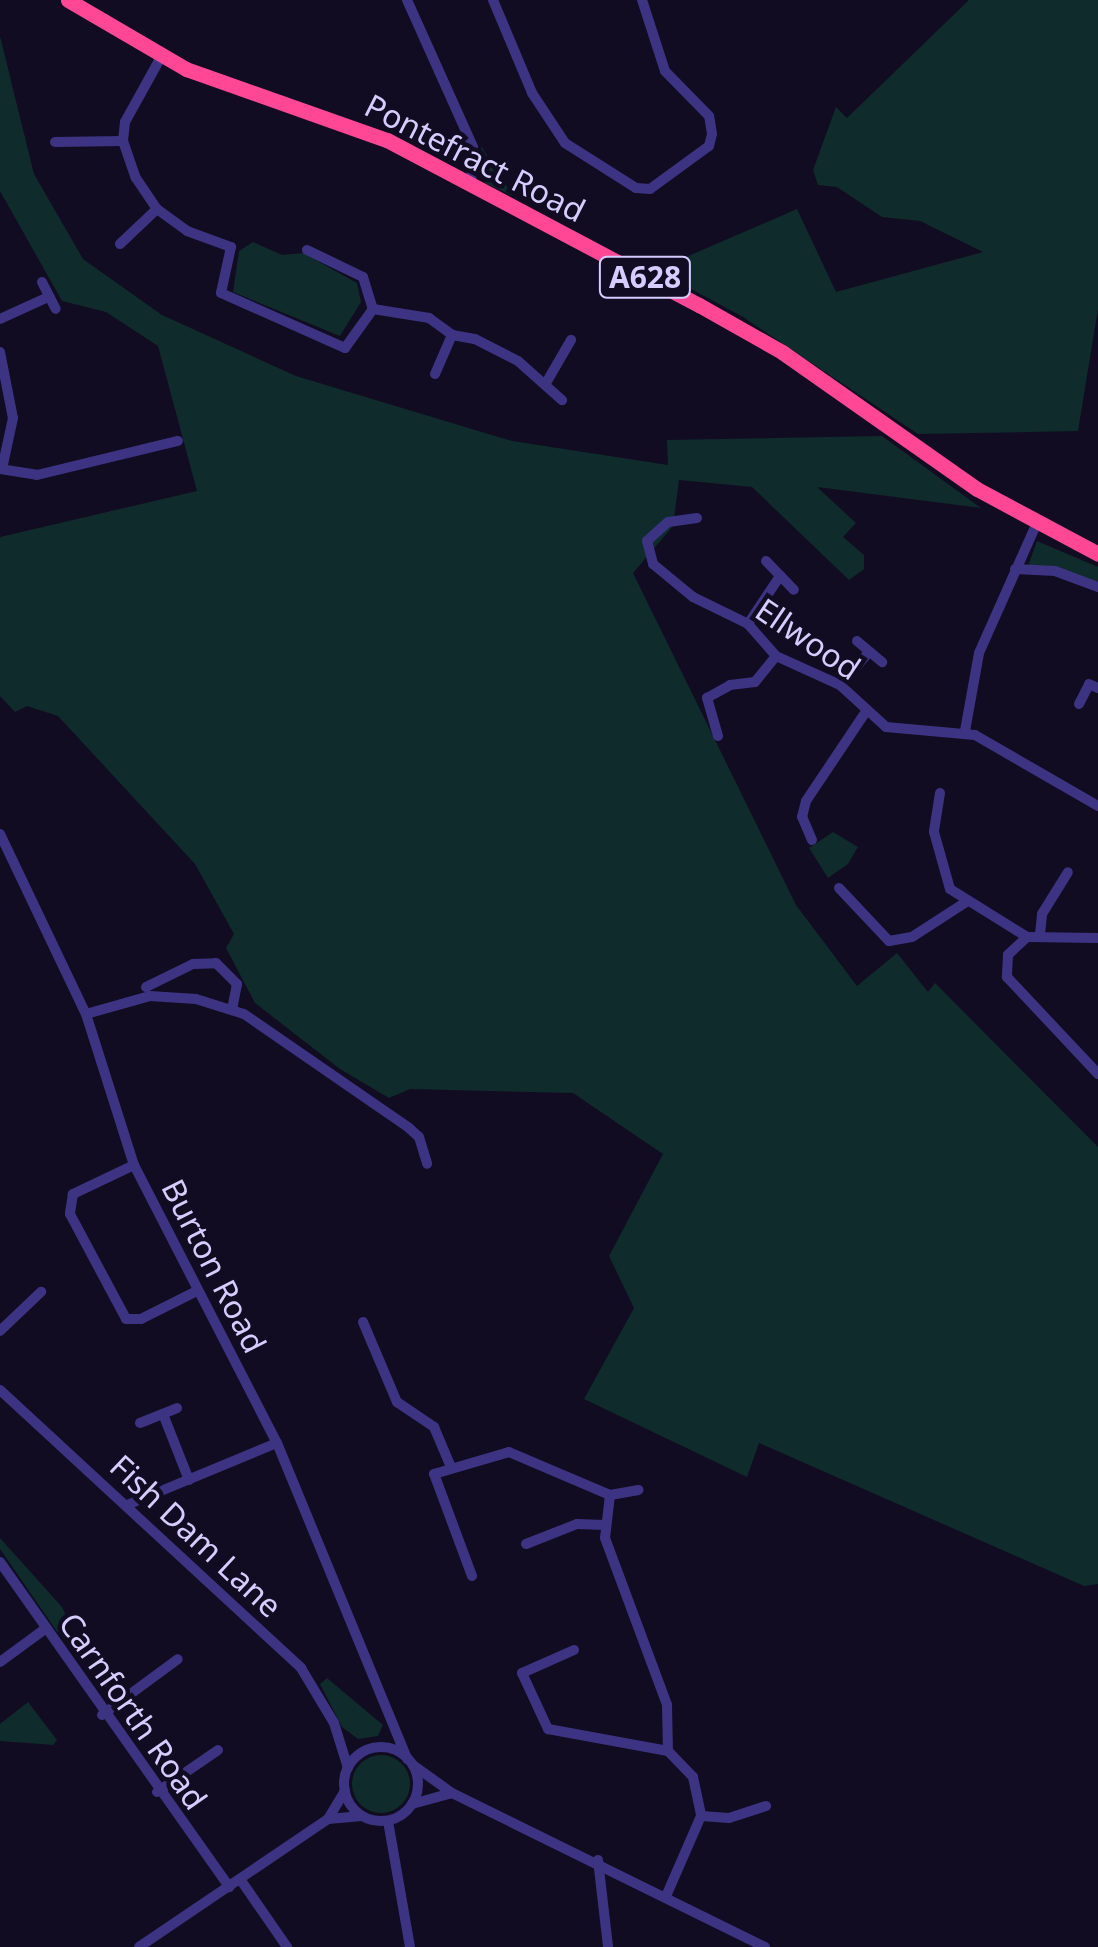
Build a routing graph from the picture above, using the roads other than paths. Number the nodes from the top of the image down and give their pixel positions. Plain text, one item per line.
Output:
1 (68, 0) edge
2 (406, 0) edge
3 (493, 0) edge
4 (642, 0) edge
5 (161, 58) junction
6 (123, 141) junction
7 (55, 142) dead end
8 (471, 183) junction
9 (157, 209) junction
10 (120, 244) dead end
11 (307, 250) dead end
12 (42, 282) dead end
13 (48, 297) junction
14 (373, 308) junction
15 (56, 309) dead end
16 (0, 319) edge
17 (452, 335) junction
18 (570, 340) dead end
19 (0, 352) edge
20 (435, 374) dead end
21 (546, 383) junction
22 (562, 400) dead end
23 (154, 429) dead end
24 (178, 440) dead end
25 (158, 442) junction
26 (1, 469) edge
27 (696, 518) dead end
28 (1037, 523) junction
29 (631, 538) dead end
30 (647, 541) junction
31 (1098, 554) edge
32 (766, 561) dead end
33 (1015, 569) junction
34 (780, 576) junction
35 (1098, 588) edge
36 (794, 590) dead end
37 (748, 624) junction
38 (857, 641) dead end
39 (869, 652) junction
40 (776, 656) junction
41 (882, 662) dead end
42 (840, 685) junction
43 (1098, 688) edge
44 (1079, 704) dead end
45 (865, 714) junction
46 (965, 731) junction
47 (718, 736) dead end
48 (940, 793) dead end
49 (1098, 806) edge
50 (0, 834) edge
51 (812, 840) dead end
52 (1068, 872) dead end
53 (839, 888) dead end
54 (966, 902) junction
55 (1040, 934) junction
56 (1026, 937) junction
57 (1098, 938) edge
58 (146, 986) dead end
59 (232, 1010) junction
60 (86, 1014) junction
61 (1098, 1074) edge
62 (427, 1164) dead end
63 (134, 1165) junction
64 (197, 1291) junction
65 (41, 1292) dead end
66 (363, 1322) dead end
67 (0, 1331) edge
68 (0, 1390) edge
69 (177, 1408) dead end
70 (162, 1414) junction
71 (140, 1424) dead end
72 (277, 1443) junction
73 (450, 1467) junction
74 (189, 1480) junction
75 (639, 1490) dead end
76 (610, 1495) junction
77 (127, 1506) junction
78 (605, 1525) junction
79 (526, 1544) dead end
80 (0, 1562) edge
81 (472, 1576) dead end
82 (44, 1629) junction
83 (574, 1650) dead end
84 (178, 1659) dead end
85 (0, 1662) edge
86 (102, 1716) junction
87 (394, 1718) junction
88 (338, 1735) junction
89 (218, 1750) dead end
90 (370, 1750) junction
91 (668, 1751) junction
92 (410, 1762) junction
93 (348, 1768) junction
94 (345, 1791) junction
95 (158, 1792) junction
96 (452, 1793) junction
97 (412, 1804) junction
98 (766, 1806) dead end
99 (362, 1816) junction
100 (702, 1816) junction
101 (328, 1819) junction
102 (388, 1821) junction
103 (598, 1860) junction
104 (240, 1879) junction
105 (229, 1887) junction
106 (667, 1894) junction
107 (139, 1947) edge
108 (287, 1947) edge
109 (410, 1947) edge
110 (608, 1947) edge
111 (764, 1947) edge

1 - 5 highway, Pontefract Road / A628
2 - 8 street
3 - 4 street
5 - 6 street
5 - 8 highway, Pontefract Road / A628
6 - 7 street
6 - 9 street
8 - 28 highway, Pontefract Road / A628
9 - 10 street
9 - 14 street
11 - 14 street
12 - 13 street
13 - 15 street
13 - 16 street
14 - 17 street
17 - 20 street
17 - 21 street
18 - 21 street
19 - 26 street
21 - 22 street
23 - 25 street
24 - 25 street
25 - 26 street
27 - 30 street
28 - 31 highway, Pontefract Road / A628
28 - 33 street
29 - 30 street
30 - 37 street, Ellwood
32 - 34 street
33 - 35 street
33 - 46 street
34 - 36 street
34 - 37 street
37 - 40 street, Ellwood
38 - 39 street
39 - 41 street
39 - 42 street
40 - 42 street, Ellwood
40 - 47 street
42 - 45 street, Ellwood
43 - 44 street
45 - 46 street, Ellwood
45 - 51 street
46 - 49 street
48 - 54 street
50 - 60 street, Burton Road
52 - 55 street
53 - 54 street
54 - 56 street
55 - 56 street
55 - 57 street
56 - 61 street
58 - 59 street
59 - 60 street
59 - 62 street
60 - 63 street, Burton Road
63 - 64 street, Burton Road
63 - 64 street
64 - 72 street, Burton Road
65 - 67 street
66 - 73 street
68 - 77 street, Fish Dam Lane
69 - 70 street
70 - 71 street
70 - 74 street
72 - 74 street
72 - 87 street, Burton Road
73 - 76 street
73 - 81 street
74 - 77 street
75 - 76 street
76 - 78 street
77 - 88 street, Fish Dam Lane
78 - 79 street
78 - 91 street
80 - 82 street, Carnforth Road
82 - 85 street
82 - 86 street, Carnforth Road
83 - 91 street
84 - 86 street
86 - 95 street, Carnforth Road
87 - 90 street
87 - 92 street, Burton Road
88 - 90 street, Fish Dam Lane
88 - 93 street, Fish Dam Lane
89 - 95 street
90 - 92 street
90 - 93 street
91 - 100 street
92 - 96 street
92 - 97 street
93 - 94 street
94 - 99 street
94 - 101 street
95 - 105 street, Carnforth Road
96 - 97 street
96 - 103 street
97 - 102 street
98 - 100 street
99 - 101 street
99 - 102 street
100 - 106 street
101 - 104 street
102 - 109 street
103 - 106 street
103 - 110 street
104 - 105 street
104 - 108 street
105 - 107 street
106 - 111 street

